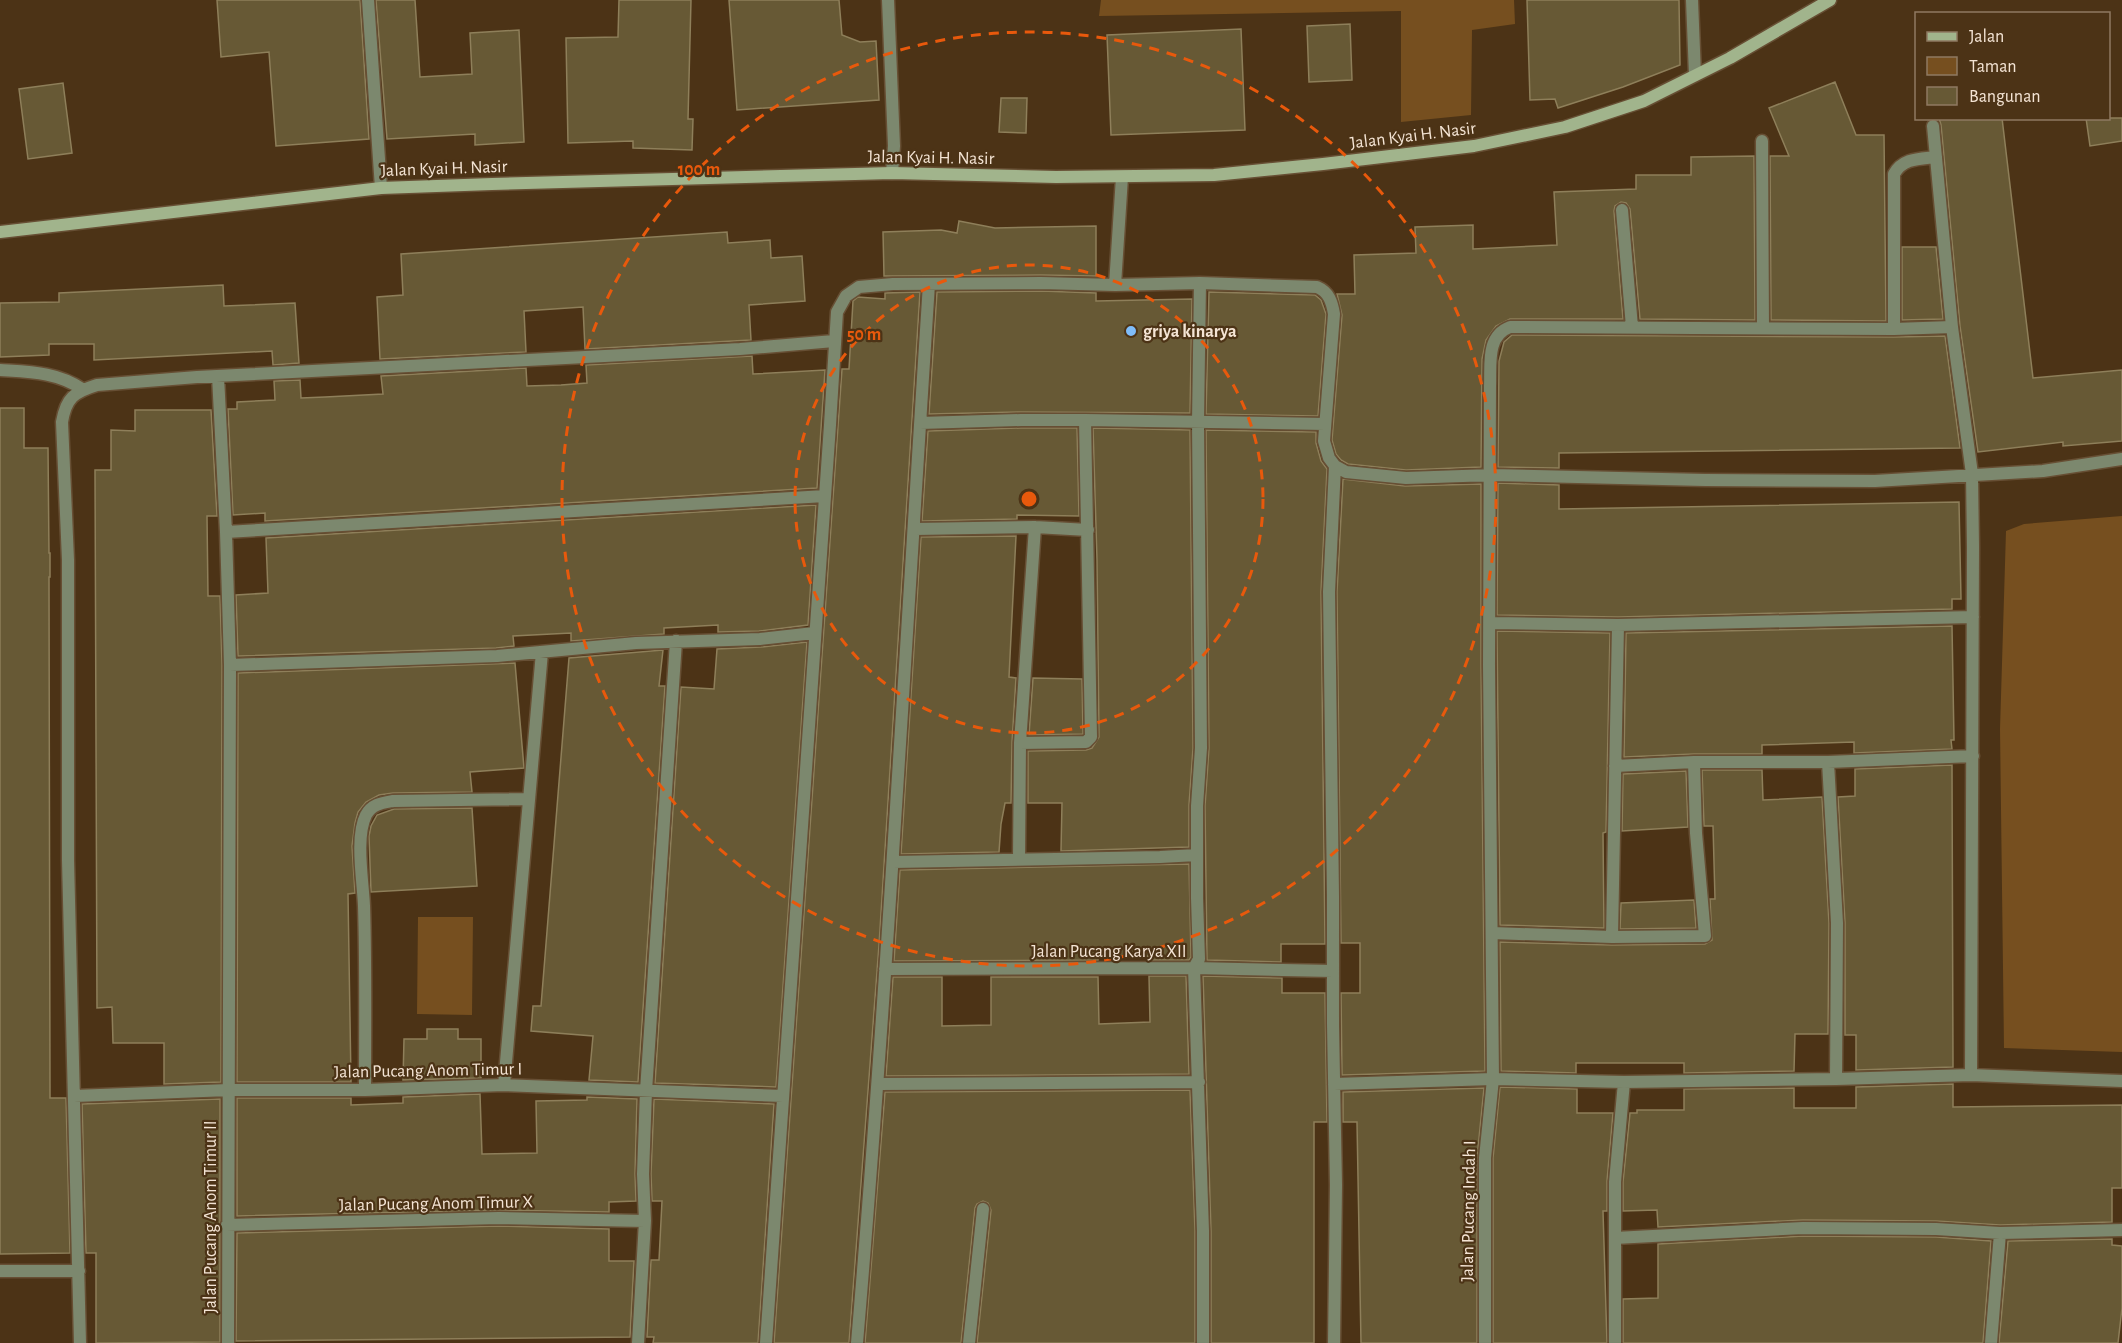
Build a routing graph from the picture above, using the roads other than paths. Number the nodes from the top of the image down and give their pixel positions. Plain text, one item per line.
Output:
1 (368, 0) edge
2 (888, 0) edge
3 (1692, 0) edge
4 (1830, 0) edge
5 (1695, 75) junction
6 (1933, 126) dead end
7 (1762, 141) dead end
8 (1936, 157) junction
9 (892, 173) junction
10 (1122, 177) junction
11 (381, 188) junction
12 (1622, 210) dead end
13 (0, 232) edge
14 (1200, 283) junction
15 (929, 284) junction
16 (1115, 285) junction
17 (1632, 327) junction
18 (1952, 327) junction
19 (1763, 328) junction
20 (1894, 329) junction
21 (834, 341) junction
22 (0, 370) edge
23 (218, 376) junction
24 (82, 389) junction
25 (1085, 420) junction
26 (1198, 422) junction
27 (920, 423) junction
28 (1325, 424) junction
29 (2122, 459) edge
30 (1335, 466) junction
31 (1972, 474) junction
32 (1491, 476) junction
33 (825, 496) junction
34 (1035, 527) junction
35 (915, 528) junction
36 (1088, 530) junction
37 (226, 532) junction
38 (1973, 617) junction
39 (1490, 623) junction
40 (1618, 625) junction
41 (814, 633) junction
42 (676, 641) junction
43 (542, 652) junction
44 (230, 665) junction
45 (1020, 743) junction
46 (1973, 756) junction
47 (1694, 762) junction
48 (1828, 762) junction
49 (1615, 766) junction
50 (529, 799) junction
51 (1197, 855) junction
52 (1020, 859) junction
53 (893, 862) junction
54 (1492, 933) junction
55 (1612, 937) junction
56 (1194, 968) junction
57 (885, 969) junction
58 (1333, 971) junction
59 (1971, 1075) junction
60 (1493, 1079) junction
61 (1836, 1079) junction
62 (2122, 1081) edge
63 (1199, 1082) junction
64 (1624, 1082) junction
65 (1334, 1083) junction
66 (504, 1084) junction
67 (878, 1084) junction
68 (229, 1090) junction
69 (365, 1090) junction
70 (646, 1091) junction
71 (74, 1096) junction
72 (783, 1096) junction
73 (983, 1209) dead end
74 (645, 1221) junction
75 (227, 1225) junction
76 (2122, 1230) edge
77 (2000, 1233) junction
78 (1615, 1238) junction
79 (0, 1271) edge
80 (79, 1271) junction
81 (80, 1343) edge
82 (228, 1343) edge
83 (638, 1343) edge
84 (766, 1343) edge
85 (857, 1343) edge
86 (969, 1343) edge
87 (1203, 1343) edge
88 (1334, 1343) edge
89 (1485, 1343) edge
90 (1615, 1343) edge
91 (1991, 1343) edge

1 - 11 street
2 - 9 street
3 - 5 street
4 - 5 main road, Jalan Kyai H. Nasir
5 - 10 main road, Jalan Kyai H. Nasir
6 - 8 street
7 - 19 street
8 - 18 street
8 - 20 street
9 - 10 main road, Jalan Kyai H. Nasir
9 - 11 main road, Jalan Kyai H. Nasir
10 - 16 street
11 - 13 main road, Jalan Kyai H. Nasir
12 - 17 street
14 - 16 street
14 - 26 street
14 - 28 street
15 - 16 street
15 - 21 street
15 - 27 street
17 - 19 street, Jalan Pucang Indah I
17 - 32 street, Jalan Pucang Indah I
18 - 20 street, Jalan Pucang Indah I
18 - 31 street
19 - 20 street, Jalan Pucang Indah I
21 - 23 street
21 - 33 street
22 - 24 street
23 - 24 street
23 - 37 street, Jalan Pucang Anom Timur II
24 - 71 street
25 - 26 street
25 - 27 street
25 - 36 street
26 - 28 street
26 - 51 street
27 - 35 street
28 - 30 street
29 - 31 street
30 - 32 street
30 - 58 street
31 - 32 street
31 - 38 street
32 - 39 street, Jalan Pucang Indah I
33 - 37 street
33 - 41 street
34 - 35 street
34 - 36 street
34 - 45 street
35 - 53 street
36 - 45 street
37 - 44 street, Jalan Pucang Anom Timur II
38 - 40 street
38 - 46 street
39 - 40 street
39 - 54 street, Jalan Pucang Indah I
40 - 49 street
41 - 42 street
41 - 72 street
42 - 43 street
42 - 70 street
43 - 44 street
43 - 50 street
44 - 68 street, Jalan Pucang Anom Timur II
45 - 52 street
46 - 48 street
46 - 59 street
47 - 48 street
47 - 49 street
47 - 55 street
48 - 61 street
49 - 55 street
50 - 66 street
50 - 69 street
51 - 52 street
51 - 56 street
52 - 53 street
53 - 57 street
54 - 55 street
54 - 60 street, Jalan Pucang Indah I
56 - 57 street, Jalan Pucang Karya XII
56 - 58 street, Jalan Pucang Karya XII
56 - 63 street
57 - 67 street
58 - 65 street
59 - 61 street
59 - 62 street
60 - 64 street
60 - 65 street
60 - 89 street, Jalan Pucang Indah I
61 - 64 street
63 - 67 street
63 - 87 street
64 - 78 street
65 - 88 street
66 - 69 street, Jalan Pucang Anom Timur I
66 - 70 street, Jalan Pucang Anom Timur I
67 - 85 street
68 - 69 street, Jalan Pucang Anom Timur I
68 - 71 street, Jalan Pucang Anom Timur I
68 - 75 street, Jalan Pucang Anom Timur II
70 - 72 street, Jalan Pucang Anom Timur I
70 - 74 street
71 - 80 street
72 - 84 street
73 - 86 street
74 - 75 street, Jalan Pucang Anom Timur X
74 - 83 street
75 - 82 street, Jalan Pucang Anom Timur II
76 - 77 street
77 - 78 street
77 - 91 street
78 - 90 street
79 - 80 street
80 - 81 street

